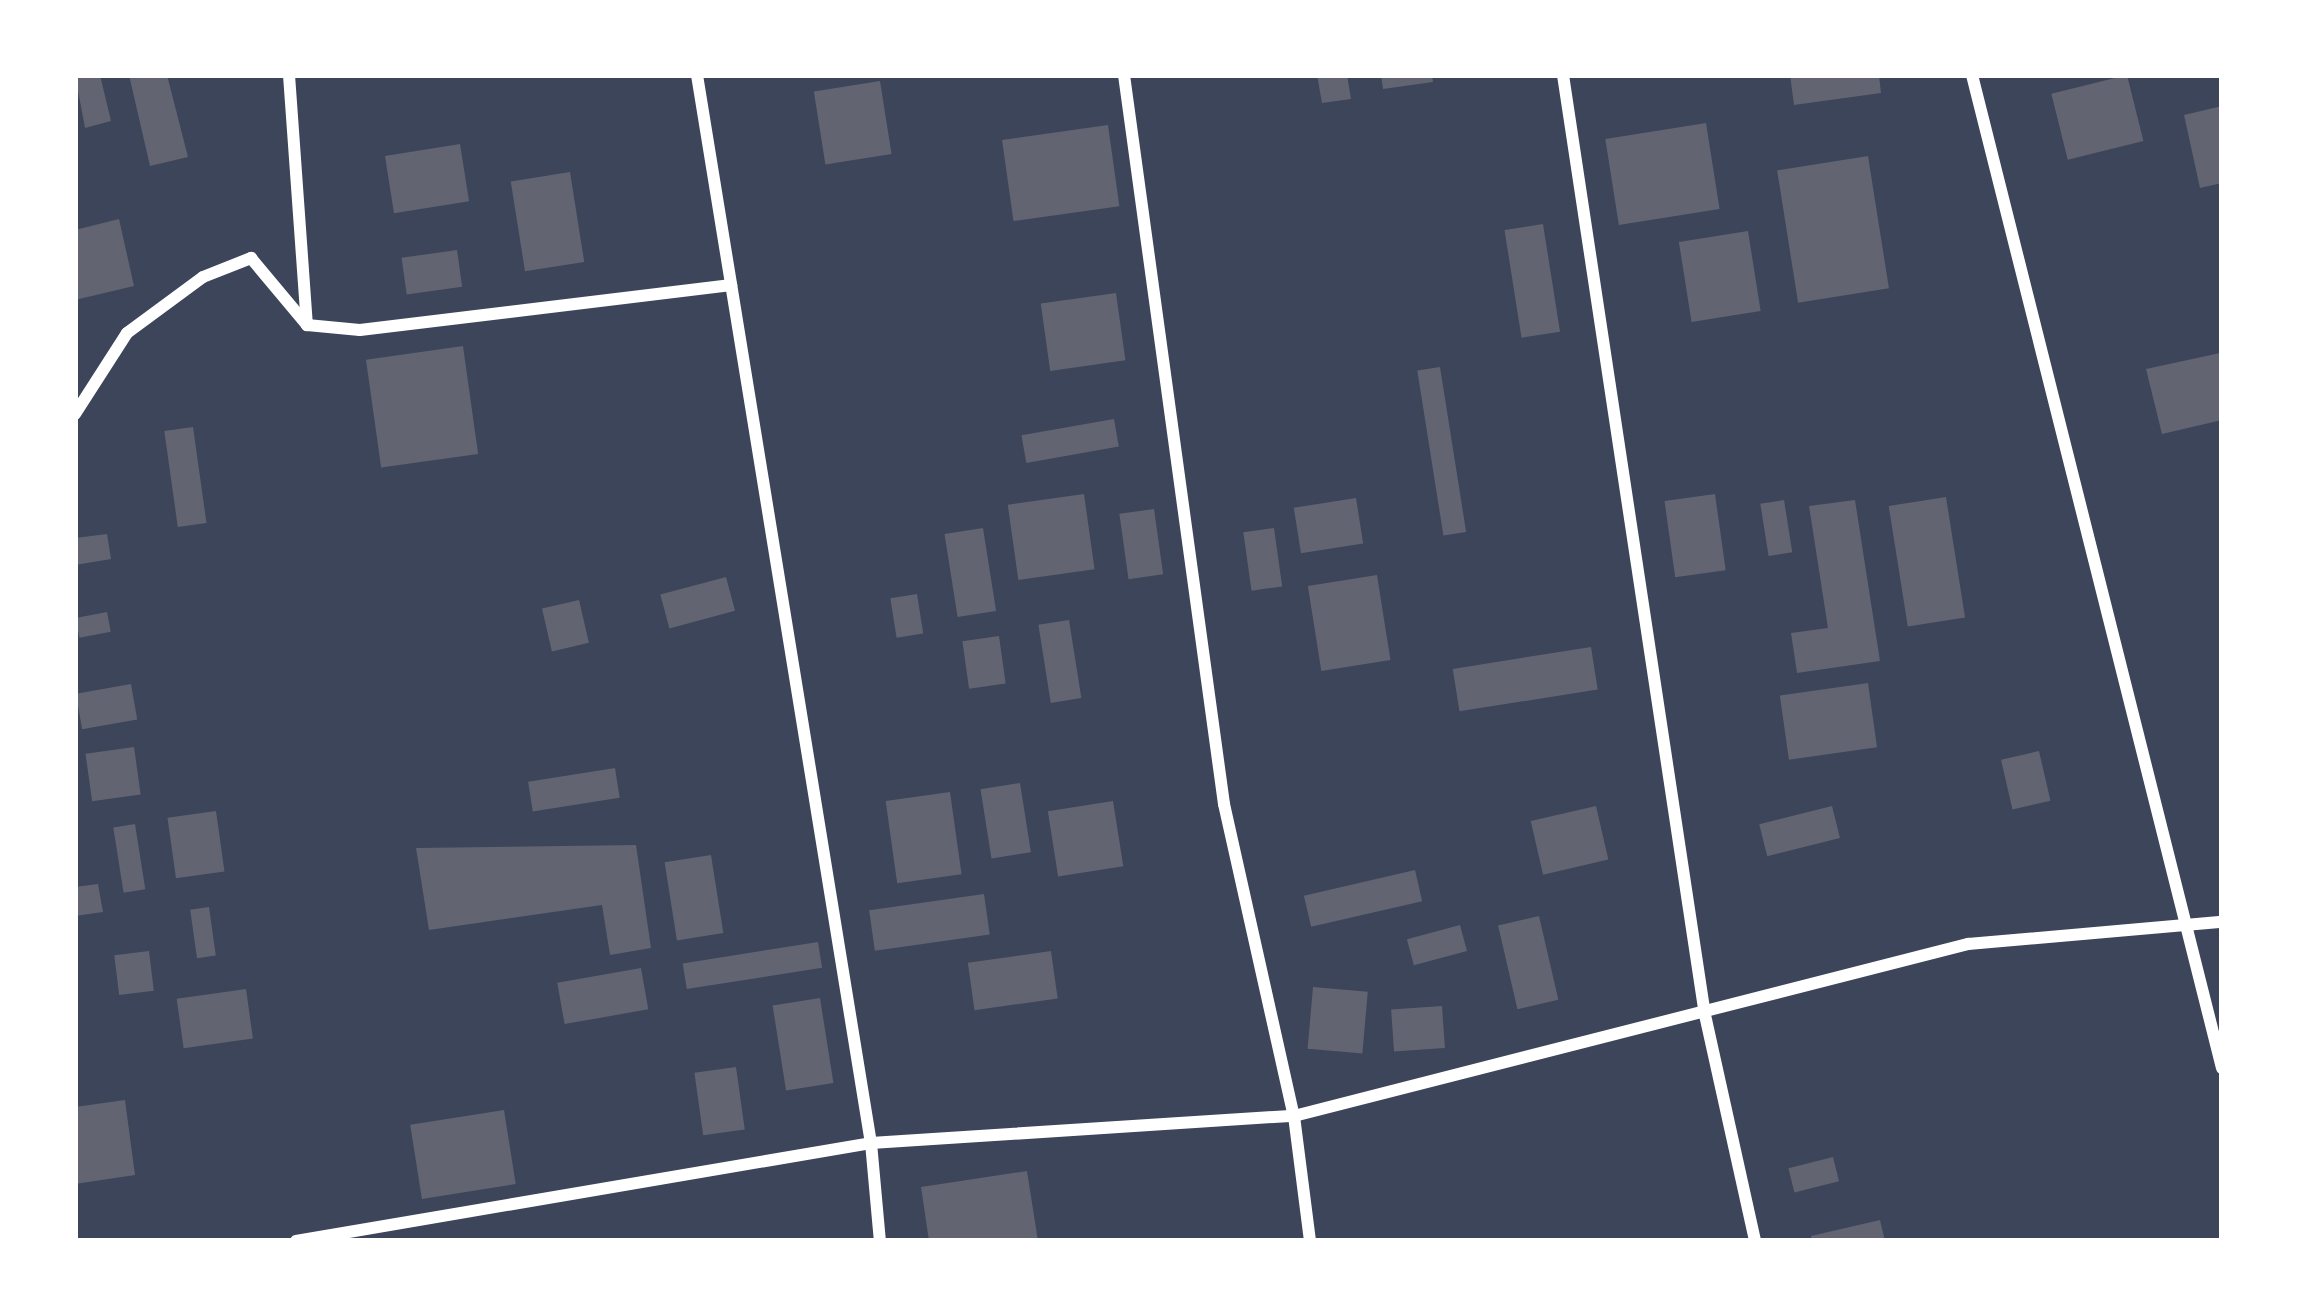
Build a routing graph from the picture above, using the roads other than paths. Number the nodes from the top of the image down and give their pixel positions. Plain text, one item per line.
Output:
1 (289, 75) edge
2 (697, 75) edge
3 (1124, 75) edge
4 (1563, 75) edge
5 (1972, 75) edge
6 (731, 285) junction
7 (307, 325) junction
8 (75, 413) edge
9 (2222, 922) edge
10 (2191, 929) junction
11 (1705, 1015) junction
12 (2222, 1068) edge
13 (1294, 1117) junction
14 (871, 1143) junction
15 (296, 1241) edge
16 (880, 1241) edge
17 (1310, 1241) edge
18 (1755, 1241) edge

1 - 7 street
2 - 6 street
3 - 13 street
4 - 11 street
5 - 10 street
6 - 7 street
6 - 14 street
7 - 8 street
9 - 10 street
10 - 11 street
10 - 12 street
11 - 13 street
11 - 18 street
13 - 14 street
13 - 17 street
14 - 15 street
14 - 16 street

